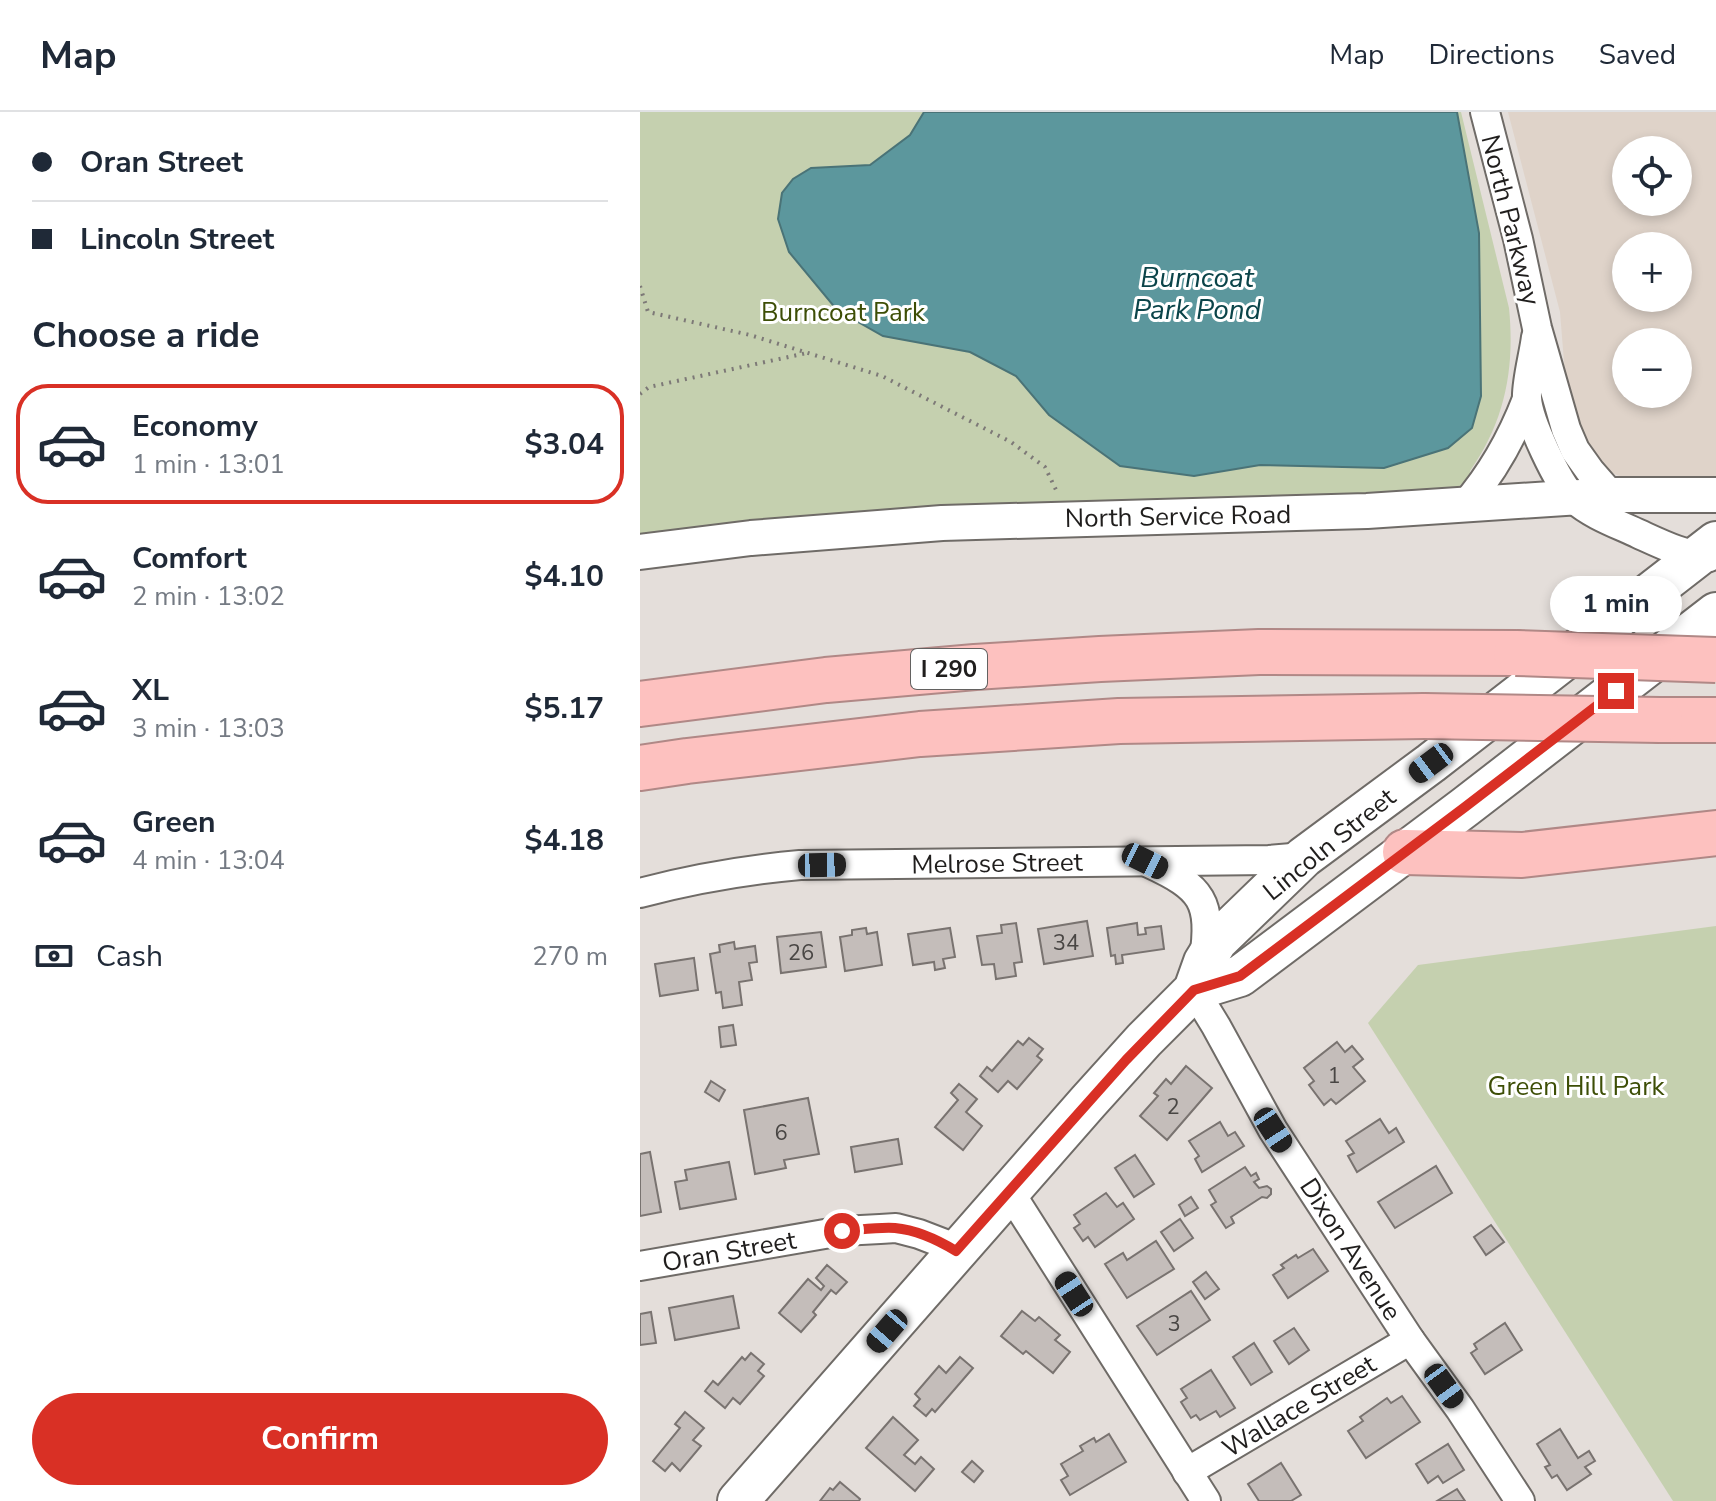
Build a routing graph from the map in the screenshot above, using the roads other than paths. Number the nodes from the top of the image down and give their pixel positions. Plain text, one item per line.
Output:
1 (1485, 112) edge
2 (1537, 328) junction
3 (1527, 399) junction
4 (1611, 495) junction
5 (1716, 495) edge
6 (1574, 498) junction
7 (1464, 506) junction
8 (640, 552) edge
9 (1710, 552) edge
10 (1716, 613) edge
11 (1716, 660) edge
12 (640, 704) edge
13 (1716, 720) edge
14 (640, 768) edge
15 (1716, 833) edge
16 (1405, 852) junction
17 (1304, 857) junction
18 (1145, 861) junction
19 (640, 893) edge
20 (1199, 976) junction
21 (1009, 1191) junction
22 (956, 1251) junction
23 (640, 1266) edge
24 (1410, 1340) junction
25 (1187, 1472) junction
26 (738, 1501) edge
27 (1206, 1501) edge
28 (1520, 1501) edge

1 - 2 street, North Parkway
2 - 3 street, North Parkway
2 - 4 street, North Parkway
3 - 6 street, North Parkway
3 - 7 street, North Parkway
4 - 5 street, North Service Road
4 - 6 street, North Service Road
6 - 7 street, North Service Road
6 - 9 street, North Parkway
7 - 8 street, North Service Road
9 - 17 main road, Lincoln Street
10 - 16 main road, Lincoln Street
11 - 12 highway, I 290, bridge
13 - 14 highway, bridge
15 - 16 highway
16 - 17 main road, Melrose Street
16 - 20 main road, Lincoln Street
17 - 18 street, Melrose Street
17 - 20 main road, Lincoln Street
18 - 19 street, Melrose Street
18 - 20 street
20 - 21 main road, Lincoln Street
20 - 24 street, Dixon Avenue
21 - 22 main road, Lincoln Street
21 - 25 street
22 - 23 street, Oran Street
22 - 26 main road, Lincoln Street
24 - 25 street, Wallace Street
24 - 28 street, Dixon Avenue
25 - 27 street

